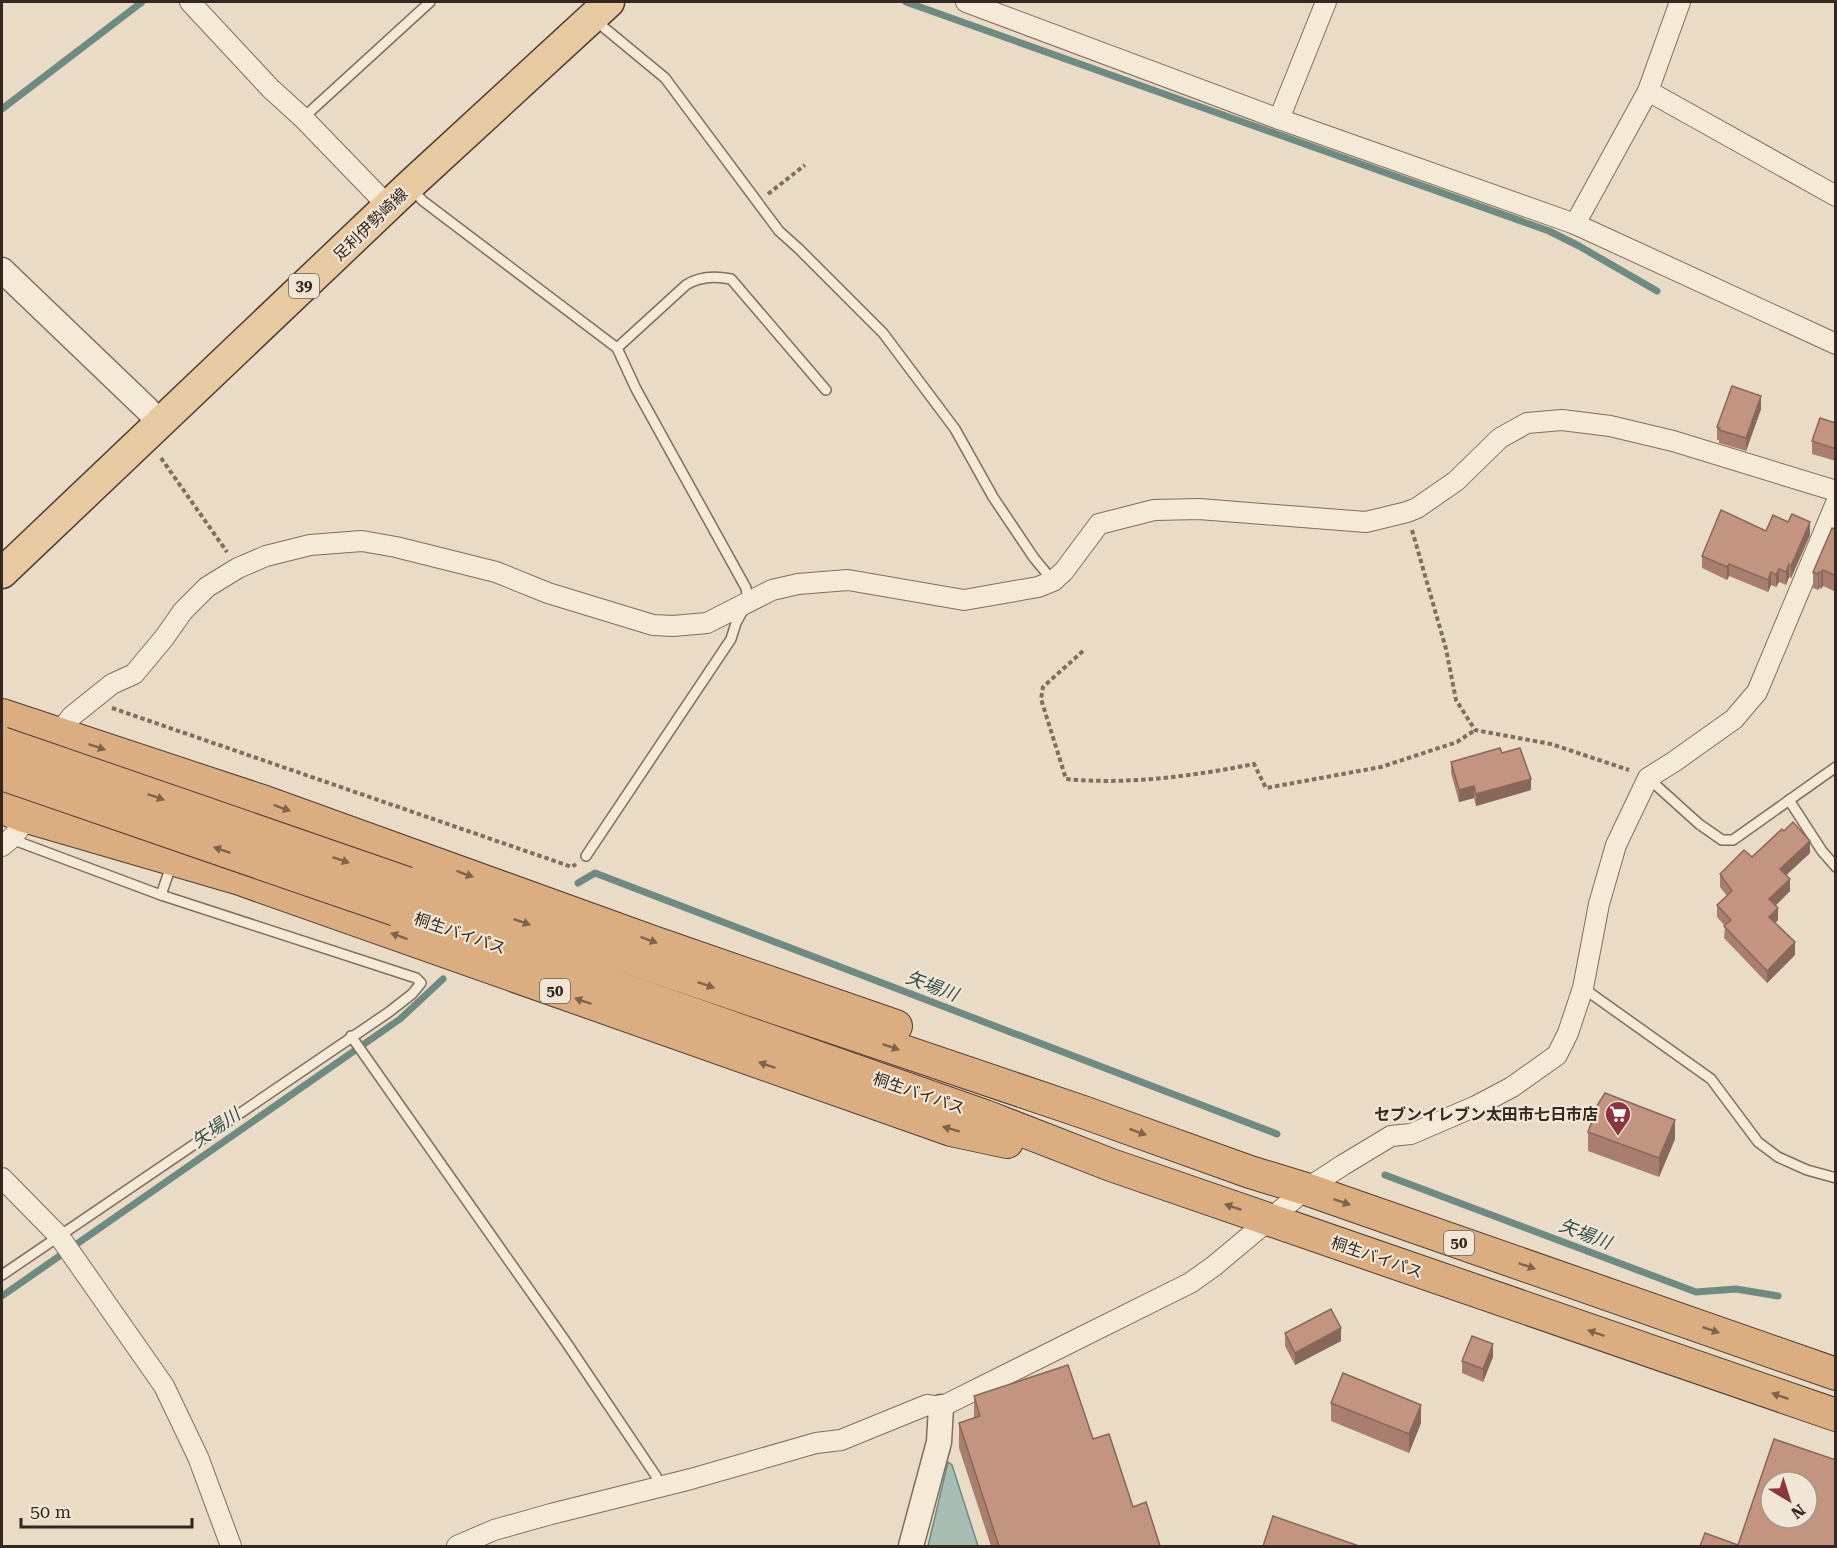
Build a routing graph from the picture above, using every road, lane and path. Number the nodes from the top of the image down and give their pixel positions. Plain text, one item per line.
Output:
1 (190, 2) edge
2 (430, 2) edge
3 (966, 2) edge
4 (1326, 2) edge
5 (1680, 2) edge
6 (601, 10) edge
7 (1648, 91) junction
8 (303, 118) junction
9 (1279, 119) junction
10 (805, 165) dead end
11 (1836, 196) edge
12 (399, 197) junction
13 (758, 203) junction
14 (1575, 224) junction
15 (2, 270) edge
16 (1836, 344) edge
17 (616, 348) junction
18 (825, 390) dead end
19 (152, 430) junction
20 (1836, 491) edge
21 (1836, 503) edge
22 (1407, 512) junction
23 (238, 568) junction
24 (2, 573) edge
25 (1053, 581) junction
26 (748, 601) junction
27 (1083, 651) dead end
28 (91, 701) junction
29 (2, 715) edge
30 (1475, 730) junction
31 (58, 734) junction
32 (2, 743) edge
33 (1836, 767) edge
34 (2, 774) edge
35 (1648, 778) junction
36 (1789, 800) junction
37 (10, 827) edge
38 (586, 856) joint
39 (173, 859) junction
40 (1836, 867) edge
41 (161, 894) junction
42 (402, 896) junction
43 (1583, 988) junction
44 (351, 1036) junction
45 (1083, 1112) junction
46 (1111, 1165) junction
47 (2, 1178) edge
48 (1836, 1178) edge
49 (1306, 1190) junction
50 (1269, 1220) junction
51 (59, 1236) junction
52 (2, 1275) edge
53 (1836, 1374) edge
54 (940, 1407) junction
55 (1836, 1415) edge
56 (660, 1487) junction
57 (231, 1546) edge
58 (458, 1546) edge
59 (911, 1546) edge

1 - 8 street
2 - 8 lane
3 - 9 street
4 - 9 street
5 - 7 street
6 - 12 main road, 足利伊勢崎線 / 39
6 - 13 lane
7 - 11 street
7 - 14 street
8 - 12 street
9 - 14 street
10 - 13 path
12 - 17 lane
12 - 19 main road, 足利伊勢崎線 / 39
13 - 25 lane
14 - 16 street
15 - 19 street
17 - 18 lane
17 - 26 lane
19 - 23 path
19 - 24 main road, 足利伊勢崎線 / 39
20 - 22 street
21 - 35 street
22 - 25 street
22 - 30 path
23 - 26 street
23 - 28 street
25 - 26 street
26 - 38 lane
27 - 30 path
28 - 31 street
28 - 38 path
29 - 31 highway, 50
30 - 35 path
31 - 37 street
31 -> 45 highway, 50
32 -> 42 highway, 桐生バイパス / 50, bridge
33 - 36 lane
42 -> 34 highway, 桐生バイパス / 50, bridge
35 - 36 lane
35 - 43 street
36 - 40 lane
37 - 39 highway, 50
37 - 41 lane
39 - 41 lane
46 -> 39 highway, 50
41 - 44 lane
42 -> 45 highway, 桐生バイパス / 50
42 - 46 highway, 桐生バイパス / 50
43 - 48 lane
43 - 49 street
44 - 51 lane
44 - 56 lane
45 -> 49 highway, 桐生バイパス / 50
50 -> 46 highway, 桐生バイパス / 50
47 - 51 street
49 - 50 street
49 -> 53 highway, 桐生バイパス / 50
50 - 54 street
55 -> 50 highway, 桐生バイパス / 50
51 - 52 lane
51 - 57 street
54 - 56 street
54 - 59 street
56 - 58 street

